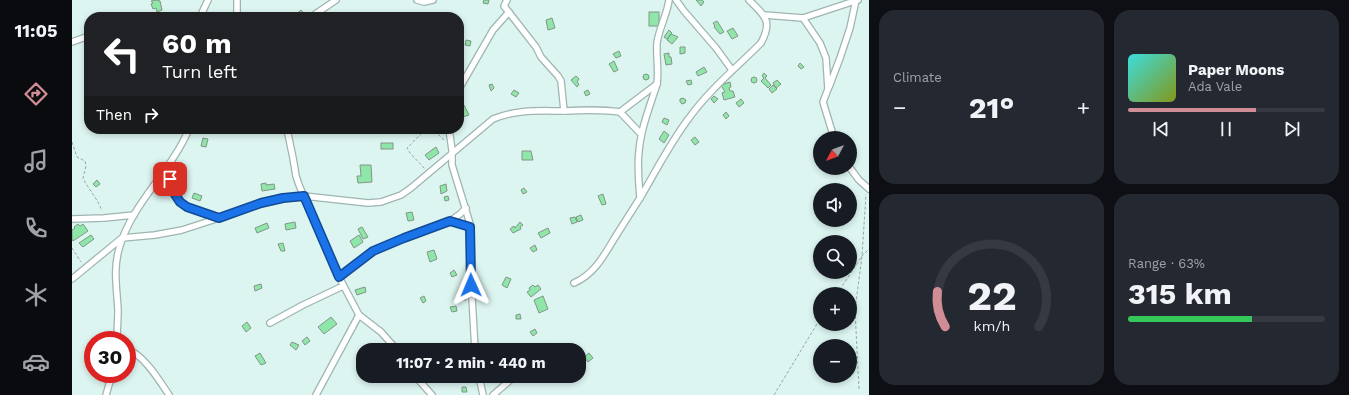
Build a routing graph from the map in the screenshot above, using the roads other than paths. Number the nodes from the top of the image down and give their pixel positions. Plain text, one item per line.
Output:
1 (208, 0) edge
2 (238, 0) edge
3 (336, 0) edge
4 (417, 0) edge
5 (433, 0) edge
6 (499, 0) edge
7 (507, 0) edge
8 (669, 0) edge
9 (676, 0) edge
10 (749, 0) edge
11 (857, 0) edge
12 (504, 6) junction
13 (202, 12) edge
14 (237, 12) edge
15 (318, 12) edge
16 (509, 12) junction
17 (764, 15) junction
18 (803, 18) junction
19 (84, 38) edge
20 (72, 42) edge
21 (732, 70) junction
22 (464, 80) edge
23 (657, 84) junction
24 (828, 89) junction
25 (564, 110) junction
26 (620, 112) junction
27 (832, 131) edge
28 (186, 134) edge
29 (288, 134) edge
30 (449, 134) edge
31 (641, 134) junction
32 (452, 152) junction
33 (166, 168) junction
34 (855, 175) edge
35 (867, 187) edge
36 (304, 196) junction
37 (640, 198) junction
38 (466, 208) junction
39 (134, 215) junction
40 (219, 218) junction
41 (72, 219) edge
42 (450, 221) junction
43 (470, 227) junction
44 (122, 238) junction
45 (339, 277) junction
46 (72, 279) edge
47 (574, 283) dead end
48 (343, 286) junction
49 (359, 315) junction
50 (270, 323) dead end
51 (117, 331) edge
52 (391, 343) edge
53 (475, 343) edge
54 (136, 354) edge
55 (109, 383) edge
56 (421, 383) edge
57 (480, 383) edge
58 (507, 383) edge
59 (106, 395) edge
60 (169, 395) edge
61 (316, 395) edge
62 (432, 395) edge
63 (483, 395) edge
64 (493, 395) edge

1 - 13 street
2 - 14 street
3 - 15 street
4 - 5 street
6 - 12 street
7 - 12 street
8 - 23 street
9 - 21 street
10 - 17 street
11 - 18 street
11 - 24 street
12 - 16 street
16 - 22 street
16 - 25 street
17 - 18 street
17 - 21 street
18 - 24 street
19 - 20 street
21 - 37 street
23 - 26 street
23 - 31 street
24 - 27 street
25 - 26 street
25 - 32 street
26 - 31 street
28 - 33 street
29 - 36 street
30 - 32 street
31 - 37 street
32 - 36 street
32 - 38 street
33 - 39 street
33 - 40 street
34 - 35 street
36 - 40 street
36 - 45 street
37 - 47 street
38 - 42 street
38 - 43 street
39 - 41 street
39 - 44 street
40 - 44 street
42 - 43 street
42 - 45 street
43 - 53 street
44 - 46 street
44 - 51 street
45 - 48 street
48 - 49 street
48 - 50 street
49 - 52 street
49 - 61 street
54 - 60 street
55 - 59 street
56 - 62 street
57 - 63 street
58 - 64 street

